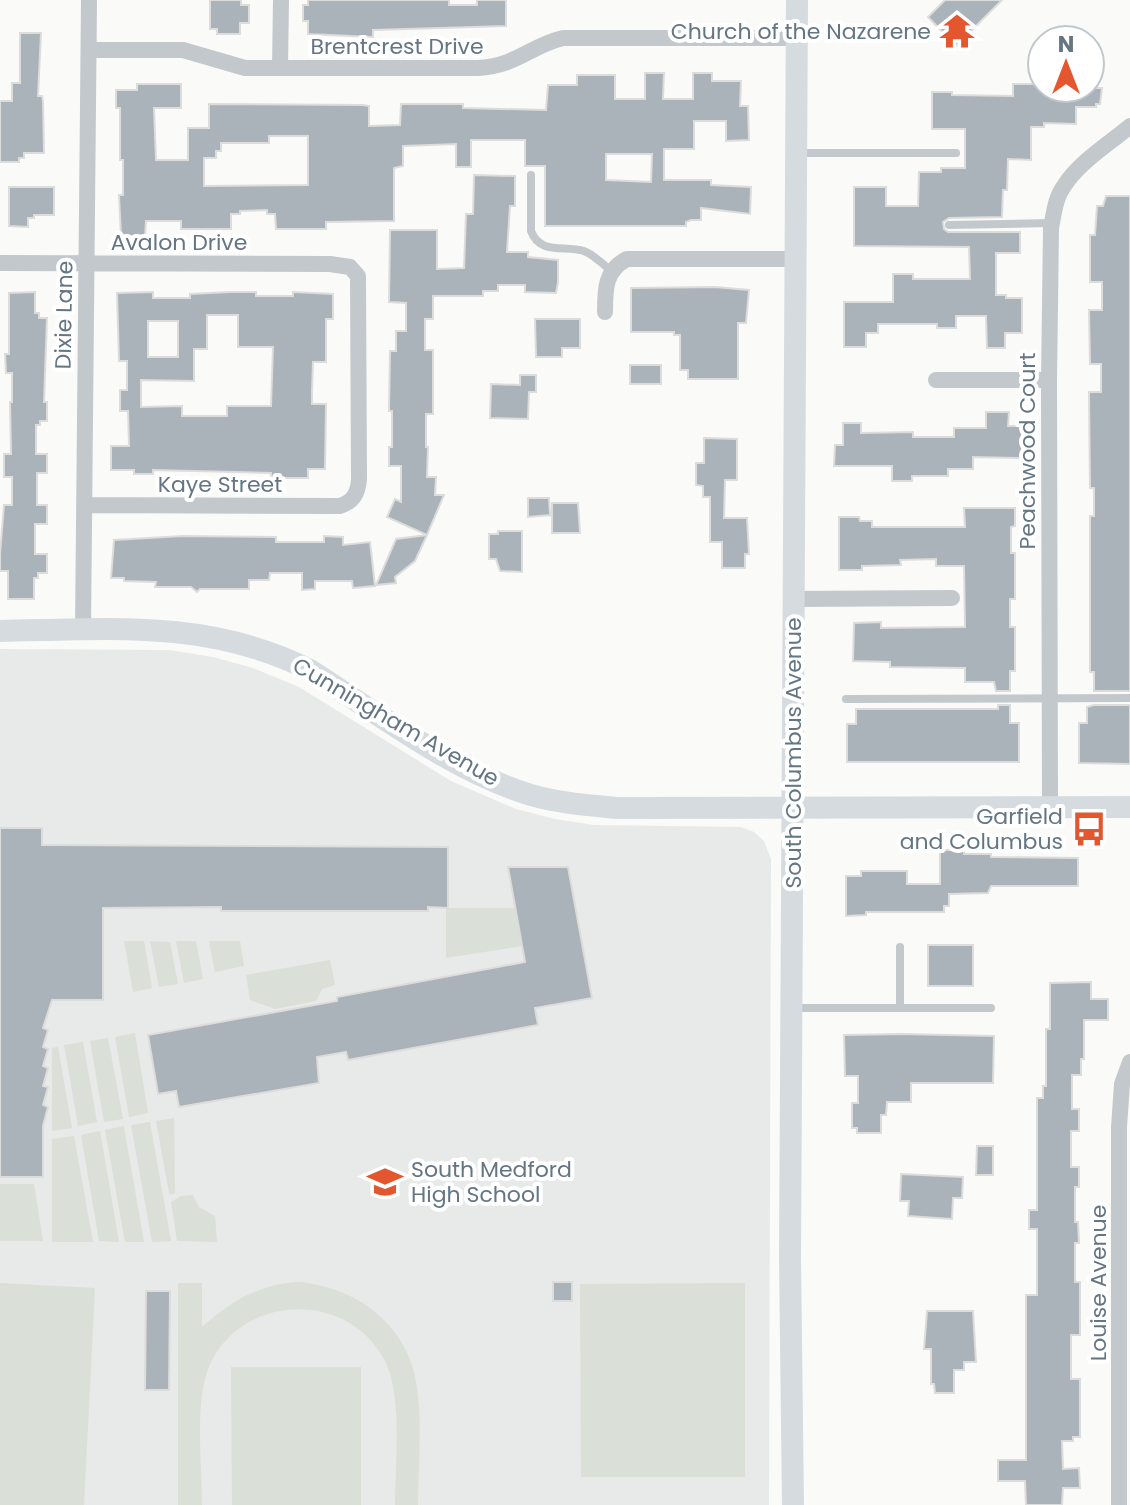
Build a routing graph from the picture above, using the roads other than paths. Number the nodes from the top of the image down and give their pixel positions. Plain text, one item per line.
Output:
1 (89, 0) edge
2 (281, 0) edge
3 (797, 0) edge
4 (797, 38) junction
5 (89, 50) junction
6 (280, 68) junction
7 (1130, 126) edge
8 (797, 153) junction
9 (956, 153) dead end
10 (531, 175) dead end
11 (1052, 223) junction
12 (949, 225) dead end
13 (797, 259) junction
14 (0, 263) edge
15 (87, 264) junction
16 (611, 271) junction
17 (605, 312) dead end
18 (936, 380) dead end
19 (1049, 380) junction
20 (354, 498) joint
21 (84, 505) junction
22 (952, 598) dead end
23 (794, 599) junction
24 (83, 630) junction
25 (0, 631) edge
26 (1050, 698) junction
27 (1130, 698) edge
28 (846, 699) dead end
29 (792, 807) junction
30 (1050, 807) junction
31 (1130, 807) edge
32 (900, 947) dead end
33 (791, 1008) junction
34 (900, 1008) junction
35 (991, 1008) dead end
36 (1130, 1062) edge
37 (1125, 1212) edge
38 (1125, 1440) edge
39 (793, 1505) edge
40 (1119, 1505) edge

1 - 5 street, Dixie Lane
2 - 6 street
3 - 4 main road, South Columbus Avenue
4 - 6 street, Brentcrest Drive
4 - 8 main road, South Columbus Avenue
5 - 6 street, Brentcrest Drive
5 - 15 street, Dixie Lane
7 - 11 street, Peachwood Court
8 - 9 lane
8 - 13 main road, South Columbus Avenue
10 - 16 lane
11 - 12 lane
11 - 19 street, Peachwood Court
13 - 16 street
13 - 23 main road, South Columbus Avenue
14 - 15 street, Avalon Drive
15 - 20 street, Avalon Drive
15 - 21 street, Dixie Lane
16 - 17 street
18 - 19 street
19 - 26 street, Peachwood Court
20 - 21 street, Kaye Street
21 - 24 street, Dixie Lane
22 - 23 street
23 - 29 main road, South Columbus Avenue
24 - 25 main road, Cunningham Avenue
24 - 29 main road, Cunningham Avenue
26 - 27 lane
26 - 28 lane
26 - 30 street, Peachwood Court
29 - 30 main road, Cunningham Avenue
29 - 33 main road, South Columbus Avenue
30 - 31 main road, Cunningham Avenue
32 - 34 lane
33 - 34 lane
33 - 39 main road, South Columbus Avenue
34 - 35 lane
36 - 37 street, Louise Avenue
37 - 38 street, Louise Avenue
38 - 40 street, Louise Avenue

